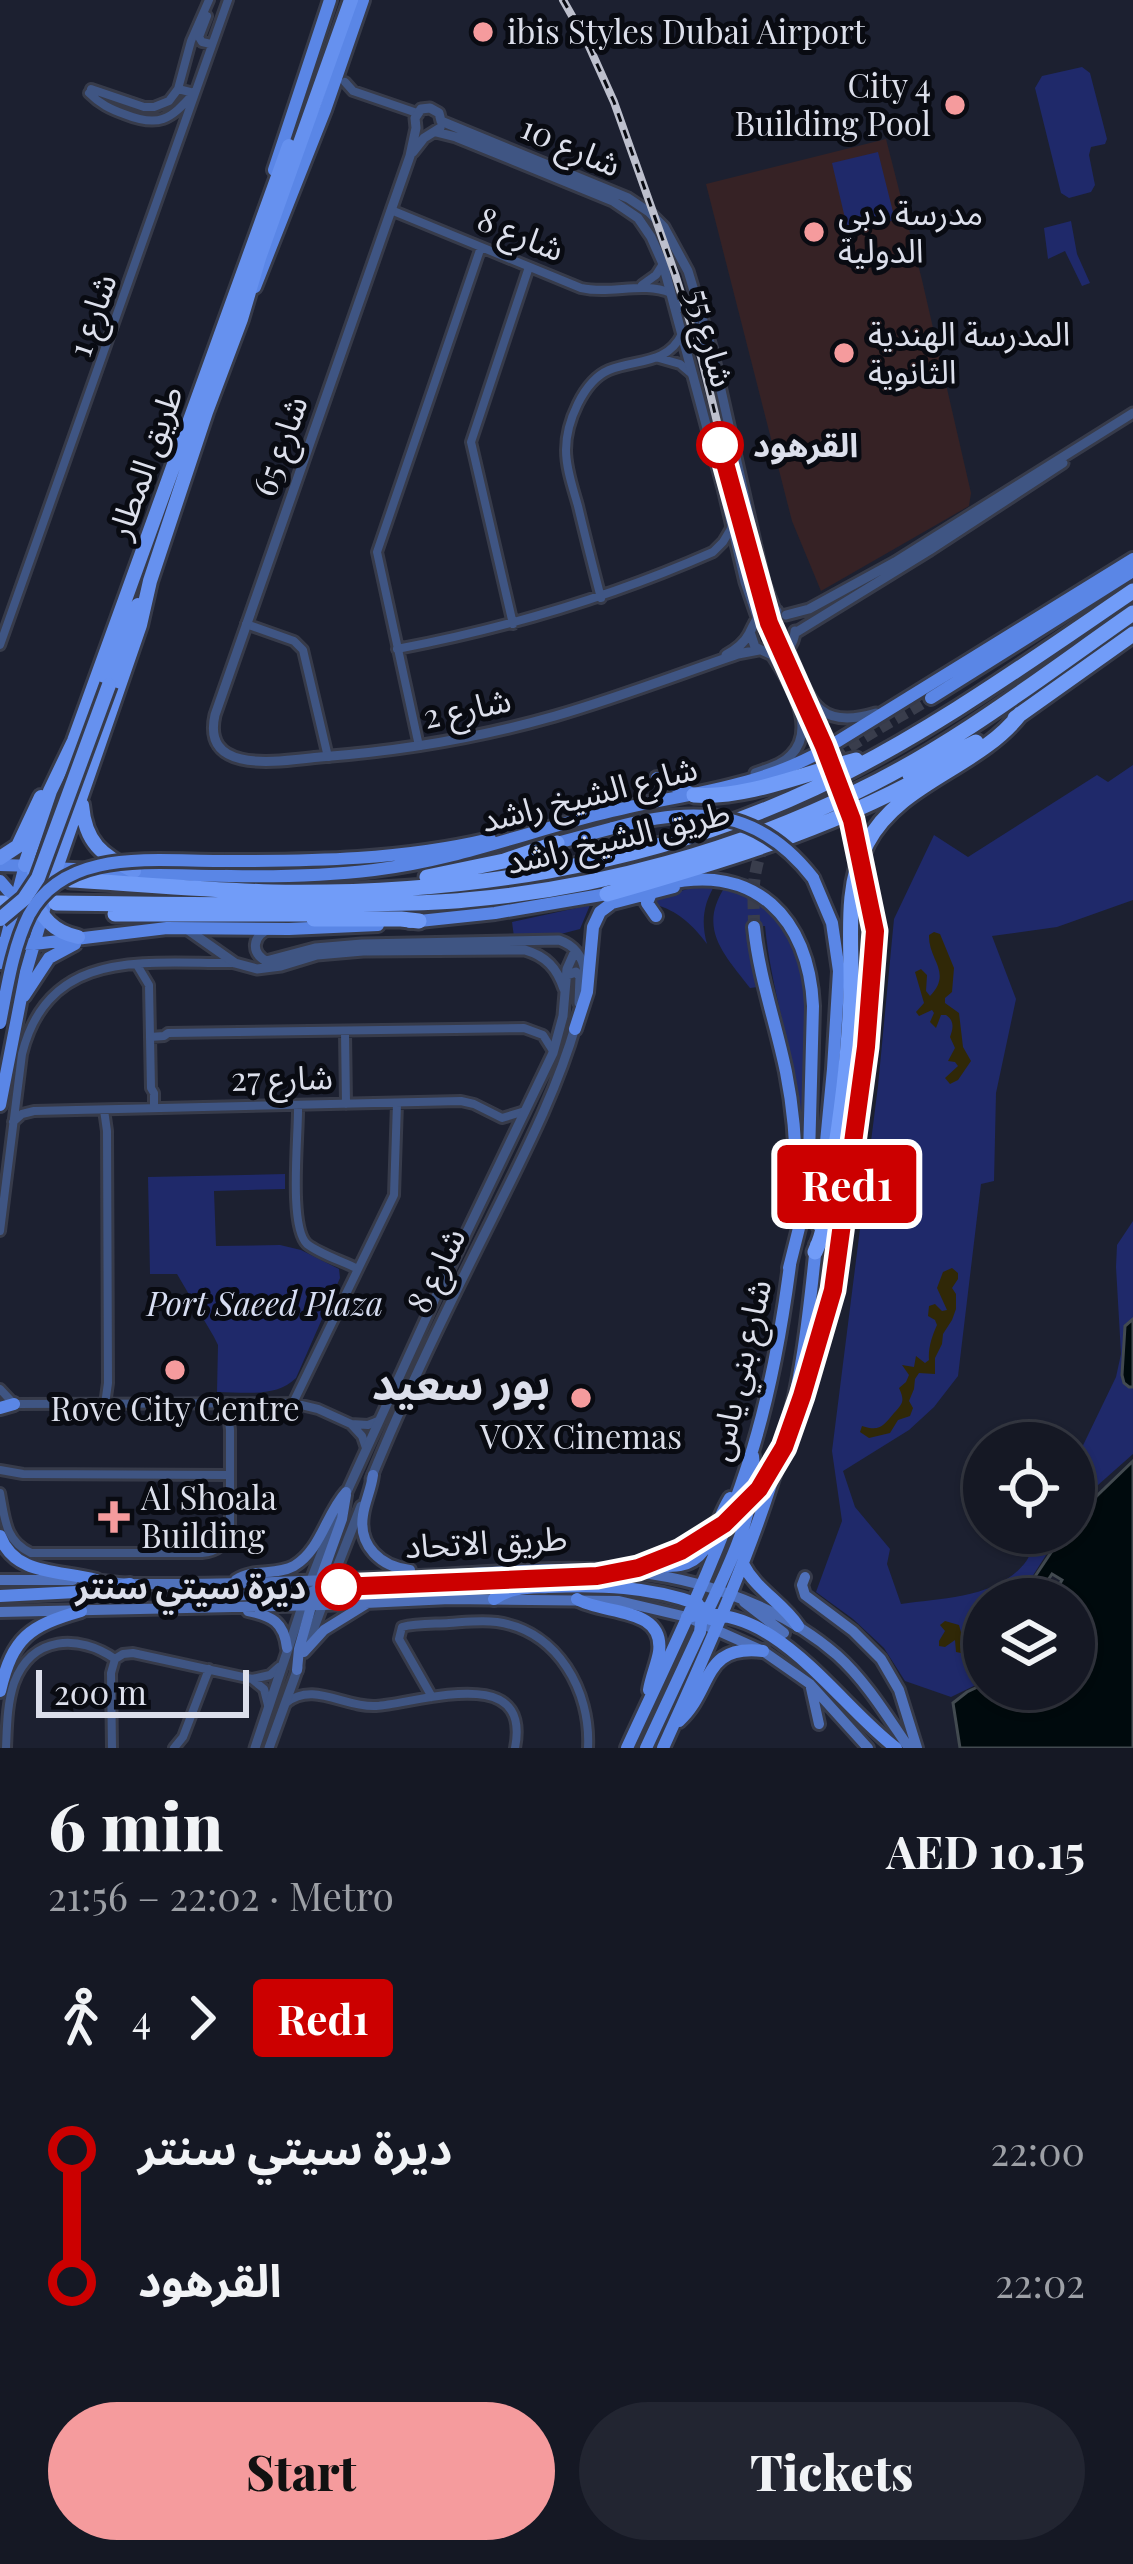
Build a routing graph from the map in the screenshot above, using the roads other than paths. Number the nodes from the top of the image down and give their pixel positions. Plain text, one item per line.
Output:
1 (228, 0) edge
2 (330, 0) edge
3 (342, 0) edge
4 (208, 2) edge
5 (358, 3) edge
6 (364, 27) dead end
7 (211, 44) junction
8 (344, 82) dead end
9 (178, 89) junction
10 (194, 93) junction
11 (338, 100) dead end
12 (325, 110) junction
13 (420, 111) junction
14 (416, 128) junction
15 (435, 129) junction
16 (410, 156) junction
17 (391, 210) junction
18 (638, 218) joint
19 (669, 235) joint
20 (481, 247) junction
21 (663, 264) junction
22 (529, 267) junction
23 (688, 271) junction
24 (667, 280) junction
25 (241, 282) junction
26 (635, 288) junction
27 (671, 293) junction
28 (248, 298) junction
29 (676, 310) junction
30 (682, 334) junction
31 (712, 350) junction
32 (657, 358) junction
33 (211, 362) junction
34 (188, 368) dead end
35 (693, 375) junction
36 (1133, 413) edge
37 (1076, 451) junction
38 (733, 529) junction
39 (754, 538) junction
40 (713, 552) junction
41 (739, 555) junction
42 (1133, 559) edge
43 (121, 562) dead end
44 (1133, 571) edge
45 (596, 579) junction
46 (130, 583) junction
47 (148, 591) junction
48 (1133, 591) edge
49 (601, 598) junction
50 (585, 602) junction
51 (780, 612) junction
52 (1133, 613) edge
53 (757, 616) junction
54 (246, 624) junction
55 (513, 624) junction
56 (750, 632) junction
57 (795, 632) junction
58 (1133, 634) edge
59 (0, 645) edge
60 (397, 649) junction
61 (788, 649) junction
62 (759, 650) junction
63 (772, 655) junction
64 (715, 662) junction
65 (931, 698) tunnel mouth
66 (886, 710) junction
67 (1020, 714) junction
68 (74, 741) junction
69 (976, 742) junction
70 (419, 746) junction
71 (224, 752) joint
72 (882, 752) junction
73 (328, 757) junction
74 (657, 778) dead end
75 (729, 786) junction
76 (50, 791) junction
77 (856, 792) junction
78 (82, 795) junction
79 (694, 795) junction
80 (544, 830) junction
81 (25, 834) junction
82 (557, 843) junction
83 (0, 846) edge
84 (0, 861) edge
85 (28, 865) junction
86 (56, 868) junction
87 (134, 872) junction
88 (303, 875) junction
89 (717, 879) junction
90 (71, 880) dead end
91 (385, 890) junction
92 (650, 893) junction
93 (607, 894) junction
94 (448, 902) junction
95 (3, 903) edge
96 (51, 911) junction
97 (299, 916) junction
98 (656, 916) dead end
99 (419, 921) junction
100 (27, 926) junction
101 (184, 927) junction
102 (754, 927) tunnel mouth
103 (269, 929) junction
104 (116, 932) junction
105 (78, 937) junction
106 (34, 944) junction
107 (2, 949) edge
108 (575, 951) junction
109 (235, 963) junction
110 (136, 964) junction
111 (166, 964) junction
112 (26, 972) junction
113 (567, 976) junction
114 (149, 985) junction
115 (566, 997) junction
116 (20, 1001) junction
117 (0, 1023) edge
118 (576, 1025) junction
119 (345, 1032) junction
120 (150, 1033) junction
121 (553, 1053) junction
122 (16, 1096) junction
123 (394, 1103) junction
124 (346, 1104) junction
125 (0, 1105) edge
126 (296, 1105) junction
127 (529, 1105) junction
128 (151, 1108) junction
129 (107, 1110) junction
130 (34, 1111) junction
131 (13, 1122) junction
132 (505, 1192) junction
133 (0, 1231) edge
134 (815, 1252) junction
135 (789, 1268) junction
136 (357, 1271) junction
137 (426, 1319) junction
138 (0, 1389) edge
139 (408, 1389) junction
140 (230, 1402) junction
141 (108, 1404) junction
142 (297, 1404) junction
143 (7, 1406) edge
144 (378, 1421) junction
145 (350, 1424) junction
146 (366, 1448) junction
147 (752, 1450) junction
148 (0, 1470) edge
149 (230, 1472) junction
150 (22, 1474) junction
151 (373, 1475) junction
152 (740, 1489) junction
153 (346, 1492) junction
154 (0, 1493) edge
155 (0, 1536) edge
156 (743, 1564) junction
157 (632, 1570) junction
158 (485, 1572) junction
159 (442, 1575) junction
160 (805, 1576) dead end
161 (0, 1580) edge
162 (96, 1580) junction
163 (234, 1582) junction
164 (701, 1583) junction
165 (130, 1584) junction
166 (316, 1593) junction
167 (730, 1594) junction
168 (0, 1596) edge
169 (494, 1599) junction
170 (577, 1599) junction
171 (366, 1604) junction
172 (234, 1606) junction
173 (154, 1607) junction
174 (81, 1611) junction
175 (706, 1611) junction
176 (0, 1612) edge
177 (687, 1617) junction
178 (798, 1626) junction
179 (718, 1629) junction
180 (784, 1634) dead end
181 (287, 1648) junction
182 (763, 1651) junction
183 (304, 1652) junction
184 (115, 1659) junction
185 (280, 1666) junction
186 (204, 1668) junction
187 (297, 1670) junction
188 (252, 1679) junction
189 (810, 1684) junction
190 (0, 1691) edge
191 (310, 1692) junction
192 (432, 1697) junction
193 (649, 1701) junction
194 (268, 1706) junction
195 (281, 1710) junction
196 (819, 1724) dead end
197 (673, 1726) junction
198 (6, 1748) edge
199 (112, 1748) edge
200 (175, 1748) edge
201 (255, 1748) edge
202 (268, 1748) edge
203 (515, 1748) edge
204 (587, 1748) edge
205 (627, 1748) edge
206 (646, 1748) edge
207 (663, 1748) edge
208 (868, 1748) edge
209 (896, 1748) edge
210 (913, 1748) edge

1 - 7 street, شارع 1
2 - 25 main road
3 - 25 highway, طريق المطار
4 - 7 street
4 - 9 street
5 - 6 main road
5 - 12 main road
5 - 28 highway, طريق المطار
7 - 10 street, شارع 1
8 - 13 street
9 - 10 street
9 - 10 street
10 - 59 street, شارع 1
11 - 12 main road
12 - 28 main road
13 - 14 street, شارع 65
13 - 15 street
14 - 15 street
14 - 16 street, شارع 65
15 - 16 street, شارع 65
15 - 18 street, شارع 10
15 - 19 street, شارع 10
16 - 17 street, شارع 65
17 - 20 street, شارع 8
17 - 54 street, شارع 65
18 - 21 street, شارع 55
19 - 23 street, شارع 55
20 - 22 street, شارع 8
20 - 60 street
21 - 24 street, شارع 55
21 - 26 street
22 - 26 street, شارع 8
22 - 55 street
23 - 24 street
23 - 31 street, شارع 55
24 - 27 street, شارع 55
25 - 33 highway, طريق المطار
26 - 27 street, شارع 8
27 - 29 street, شارع 55
28 - 47 highway, طريق المطار
29 - 30 street, شارع 55
29 - 31 street
30 - 32 street
30 - 35 street, شارع 55
31 - 39 street, شارع 55
32 - 35 street
32 - 45 street
33 - 34 highway
33 - 46 highway, طريق المطار
35 - 38 street, شارع 55
36 - 37 street
37 - 51 street
37 - 57 street
38 - 39 street
38 - 40 street
38 - 41 street, شارع 55
39 - 51 street, شارع 55
40 - 41 street
40 - 49 street
41 - 53 street, شارع 55
42 - 66 main road, شارع الشيخ راشد
43 - 46 highway
44 - 65 main road
45 - 49 street
45 - 50 street
46 - 68 highway, طريق المطار
47 - 78 highway, طريق المطار
47 - 95 highway, bridge
48 - 72 highway, طريق الشيخ راشد
49 - 50 street
50 - 55 street
51 - 53 street
51 - 57 street
52 - 77 highway, طريق الشيخ راشد
53 - 56 street
54 - 71 street, شارع 65
54 - 73 street
55 - 60 street
56 - 62 street
56 - 64 street, شارع 2
57 - 61 street
58 - 67 highway
60 - 70 street
61 - 63 street
61 - 66 street
62 - 63 street
62 - 64 street, شارع 2
63 - 75 street
64 - 70 street, شارع 2
66 - 75 main road, شارع الشيخ راشد
67 - 69 highway
67 - 134 highway
68 - 76 highway, طريق المطار
68 - 85 highway
69 - 77 highway
69 - 93 highway
70 - 73 street, شارع 2
71 - 73 street, شارع 2
72 - 79 highway
72 - 91 highway, طريق الشيخ راشد
74 - 79 main road
75 - 79 main road, شارع الشيخ راشد
76 - 81 highway
76 - 85 highway, طريق المطار
77 - 94 highway, طريق الشيخ راشد
78 - 86 highway, طريق المطار
78 - 87 highway
79 - 80 main road, شارع الشيخ راشد
80 - 88 main road, شارع الشيخ راشد
80 - 117 main road, bridge
81 - 83 street
81 - 84 highway
82 - 88 main road, شارع بني ياس
82 - 91 highway
82 - 134 main road, شارع بني ياس, bridge
84 - 85 main road
85 - 86 highway
85 - 95 main road, طريق المطار
85 - 96 highway
86 - 87 main road, شارع الشيخ راشد
86 - 96 main road, طريق المطار
87 - 88 main road, شارع الشيخ راشد
89 - 92 main road
89 - 93 main road
89 - 135 main road
90 - 91 highway, طريق الشيخ راشد
92 - 98 main road
92 - 118 main road
93 - 99 main road
94 - 96 highway, طريق الشيخ راشد
94 - 97 highway
95 - 100 main road
95 - 107 main road, طريق المطار
96 - 97 highway
96 - 100 main road
96 - 105 highway
96 - 106 main road, طريق المطار
97 - 99 highway
99 - 103 main road
100 - 106 main road
100 - 107 main road
101 - 103 main road
101 - 104 main road
101 - 109 street
102 - 135 main road
103 - 108 street
104 - 105 main road
104 - 116 main road
105 - 106 main road
106 - 107 main road
106 - 112 main road, طريق المطار
107 - 112 main road
108 - 113 street, شارع 8
108 - 118 street, شارع 8
109 - 111 street
109 - 115 street
110 - 111 street
110 - 114 street
110 - 122 street
111 - 114 street
112 - 116 main road, طريق المطار
113 - 115 street, شارع 8
113 - 118 street
114 - 120 street
115 - 121 street, شارع 8
116 - 125 main road, طريق المطار
118 - 132 street, شارع 8
119 - 120 street
119 - 121 street
119 - 124 street
120 - 128 street
121 - 127 street, شارع 8
122 - 130 street
122 - 131 street
123 - 124 street, شارع 27
123 - 127 street, شارع 27
123 - 136 street
124 - 126 street, شارع 27
126 - 128 street, شارع 27
126 - 136 street
127 - 132 street
127 - 137 street, شارع 8
128 - 129 street, شارع 27
129 - 130 street, شارع 27
129 - 141 street
130 - 131 street, شارع 27
131 - 133 street
132 - 139 street, شارع 8
134 - 156 main road, شارع بني ياس
135 - 147 main road, شارع بني ياس
136 - 142 street
137 - 139 street
137 - 144 street, شارع 8
138 - 143 street
139 - 151 street, شارع 8
140 - 141 street
140 - 142 street
140 - 149 street
141 - 143 street
142 - 145 street
144 - 145 street
144 - 146 street, شارع 8
145 - 146 street
146 - 153 street, شارع 8
147 - 152 main road, شارع بني ياس
147 - 167 main road
148 - 150 street
149 - 150 street
149 - 154 street
150 - 154 street
151 - 159 main road
151 - 166 street, شارع 8
152 - 157 main road
152 - 164 main road, شارع بني ياس
153 - 163 main road
153 - 166 main road
155 - 162 main road
156 - 167 main road, شارع بني ياس
156 - 178 main road
157 - 158 main road, طريق الاتحاد
157 - 164 main road, طريق الاتحاد
158 - 159 main road, طريق الاتحاد
158 - 166 main road
159 - 166 main road, طريق الاتحاد
160 - 210 main road
161 - 162 main road, طريق الاتحاد
162 - 165 main road, طريق الاتحاد
163 - 165 main road, طريق الاتحاد
163 - 166 main road, طريق الاتحاد
164 - 167 main road, طريق الاتحاد
164 - 175 main road, شارع بني ياس
165 - 168 main road
166 - 171 main road, طريق الاتحاد
166 - 172 main road, طريق الاتحاد
166 - 173 main road
166 - 181 street, شارع 8
166 - 183 street, شارع 8
166 - 187 main road
167 - 175 main road, شارع بني ياس
167 - 178 main road, طريق الاتحاد
167 - 180 main road
169 - 170 main road, طريق الاتحاد
169 - 171 main road, طريق الاتحاد
169 - 175 main road
170 - 177 main road, طريق الاتحاد
170 - 193 main road
171 - 183 main road
172 - 173 main road, طريق الاتحاد
172 - 181 main road
173 - 174 main road, طريق الاتحاد
174 - 176 main road, طريق الاتحاد
174 - 190 main road
175 - 177 main road, شارع بني ياس
175 - 179 main road, شارع بني ياس
175 - 206 main road
175 - 209 main road
177 - 193 main road, شارع بني ياس
178 - 210 main road, طريق الاتحاد
179 - 182 main road
179 - 197 main road, شارع بني ياس
181 - 185 street, شارع 8
182 - 189 main road
182 - 197 main road
183 - 187 street, شارع 8
184 - 186 street
184 - 198 street
184 - 199 street
185 - 188 street
185 - 194 street, شارع 8
186 - 188 street
186 - 200 street
187 - 191 street
187 - 195 street, شارع 8
188 - 194 street
189 - 196 main road
189 - 208 main road
191 - 192 street
191 - 195 street
192 - 203 street
192 - 204 street
193 - 205 main road, شارع بني ياس
194 - 201 street, شارع 8
195 - 202 street, شارع 8
197 - 207 main road, شارع بني ياس

